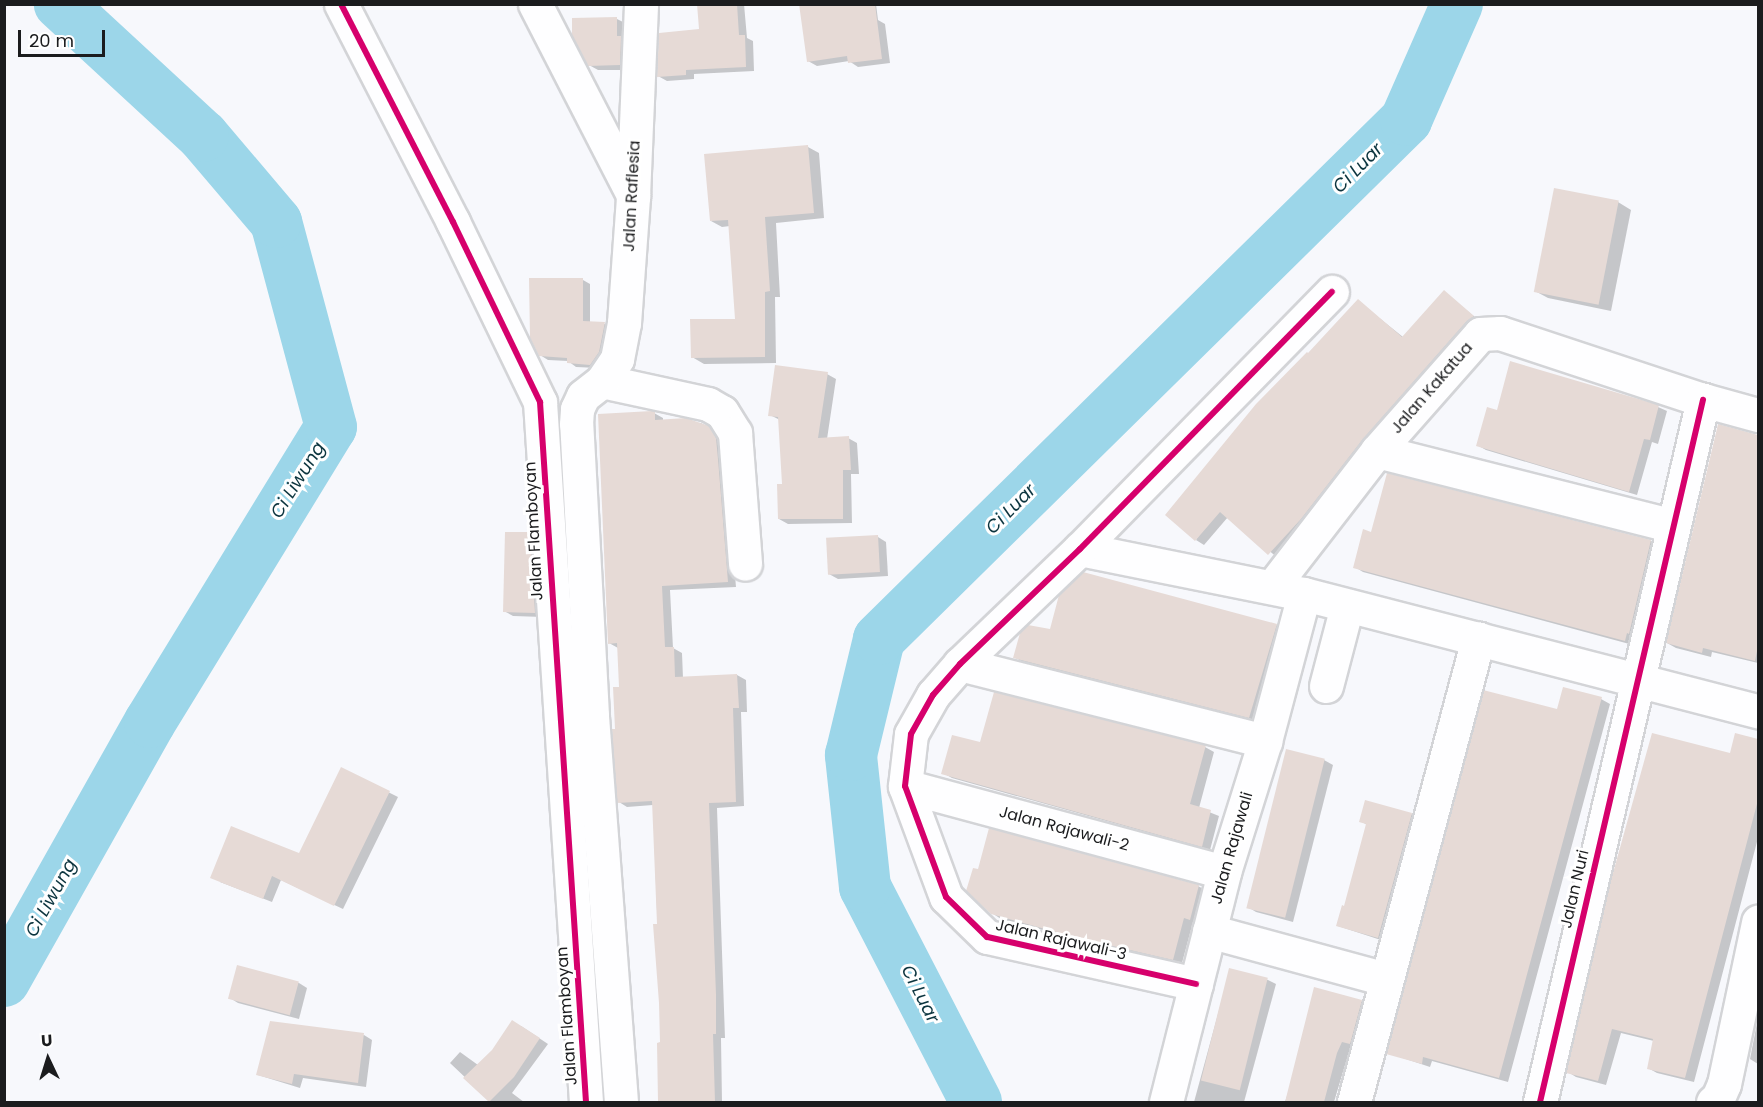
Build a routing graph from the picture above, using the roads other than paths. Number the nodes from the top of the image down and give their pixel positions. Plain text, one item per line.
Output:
1 (341, 4) edge
2 (535, 4) edge
3 (641, 4) edge
4 (633, 196) junction
5 (1332, 292) dead end
6 (592, 389) junction
7 (1703, 400) junction
8 (540, 402) junction
9 (1758, 415) edge
10 (1377, 451) junction
11 (1673, 526) junction
12 (1080, 549) junction
13 (745, 564) dead end
14 (1272, 587) junction
15 (1304, 594) junction
16 (1347, 606) junction
17 (1478, 638) junction
18 (960, 664) junction
19 (1637, 681) junction
20 (1326, 686) dead end
21 (1758, 711) edge
22 (592, 715) junction
23 (559, 718) junction
24 (1265, 741) junction
25 (905, 786) junction
26 (1224, 872) junction
27 (1758, 922) edge
28 (1209, 931) junction
29 (1386, 979) junction
30 (1196, 984) junction
31 (586, 1102) edge
32 (621, 1102) edge
33 (1166, 1102) edge
34 (1354, 1102) edge
35 (1540, 1102) edge
36 (1713, 1102) edge

1 - 8 street, Jalan Flamboyan
2 - 4 street
3 - 4 street, Jalan Raflesia
4 - 6 street, Jalan Raflesia
5 - 12 street
6 - 8 street
6 - 13 street
6 - 22 street, Jalan Raflesia
7 - 9 street, Jalan Kakatua
7 - 10 street, Jalan Kakatua
7 - 11 street, Jalan Nuri
8 - 23 street, Jalan Flamboyan
10 - 11 street
10 - 14 street, Jalan Kakatua
11 - 19 street, Jalan Nuri
12 - 14 street
12 - 18 street
14 - 15 street
15 - 16 street
15 - 24 street, Jalan Rajawali
16 - 17 street
16 - 20 street
17 - 19 street
17 - 29 street
18 - 24 street
18 - 25 street
19 - 21 street
19 - 35 street, Jalan Nuri
22 - 23 street
22 - 32 street, Jalan Raflesia
23 - 31 street, Jalan Flamboyan
24 - 26 street, Jalan Rajawali
25 - 26 street, Jalan Rajawali-2
25 - 30 street, Jalan Rajawali-3
26 - 28 street, Jalan Rajawali
27 - 36 street
28 - 29 street
28 - 30 street, Jalan Rajawali
29 - 34 street
30 - 33 street, Jalan Rajawali

